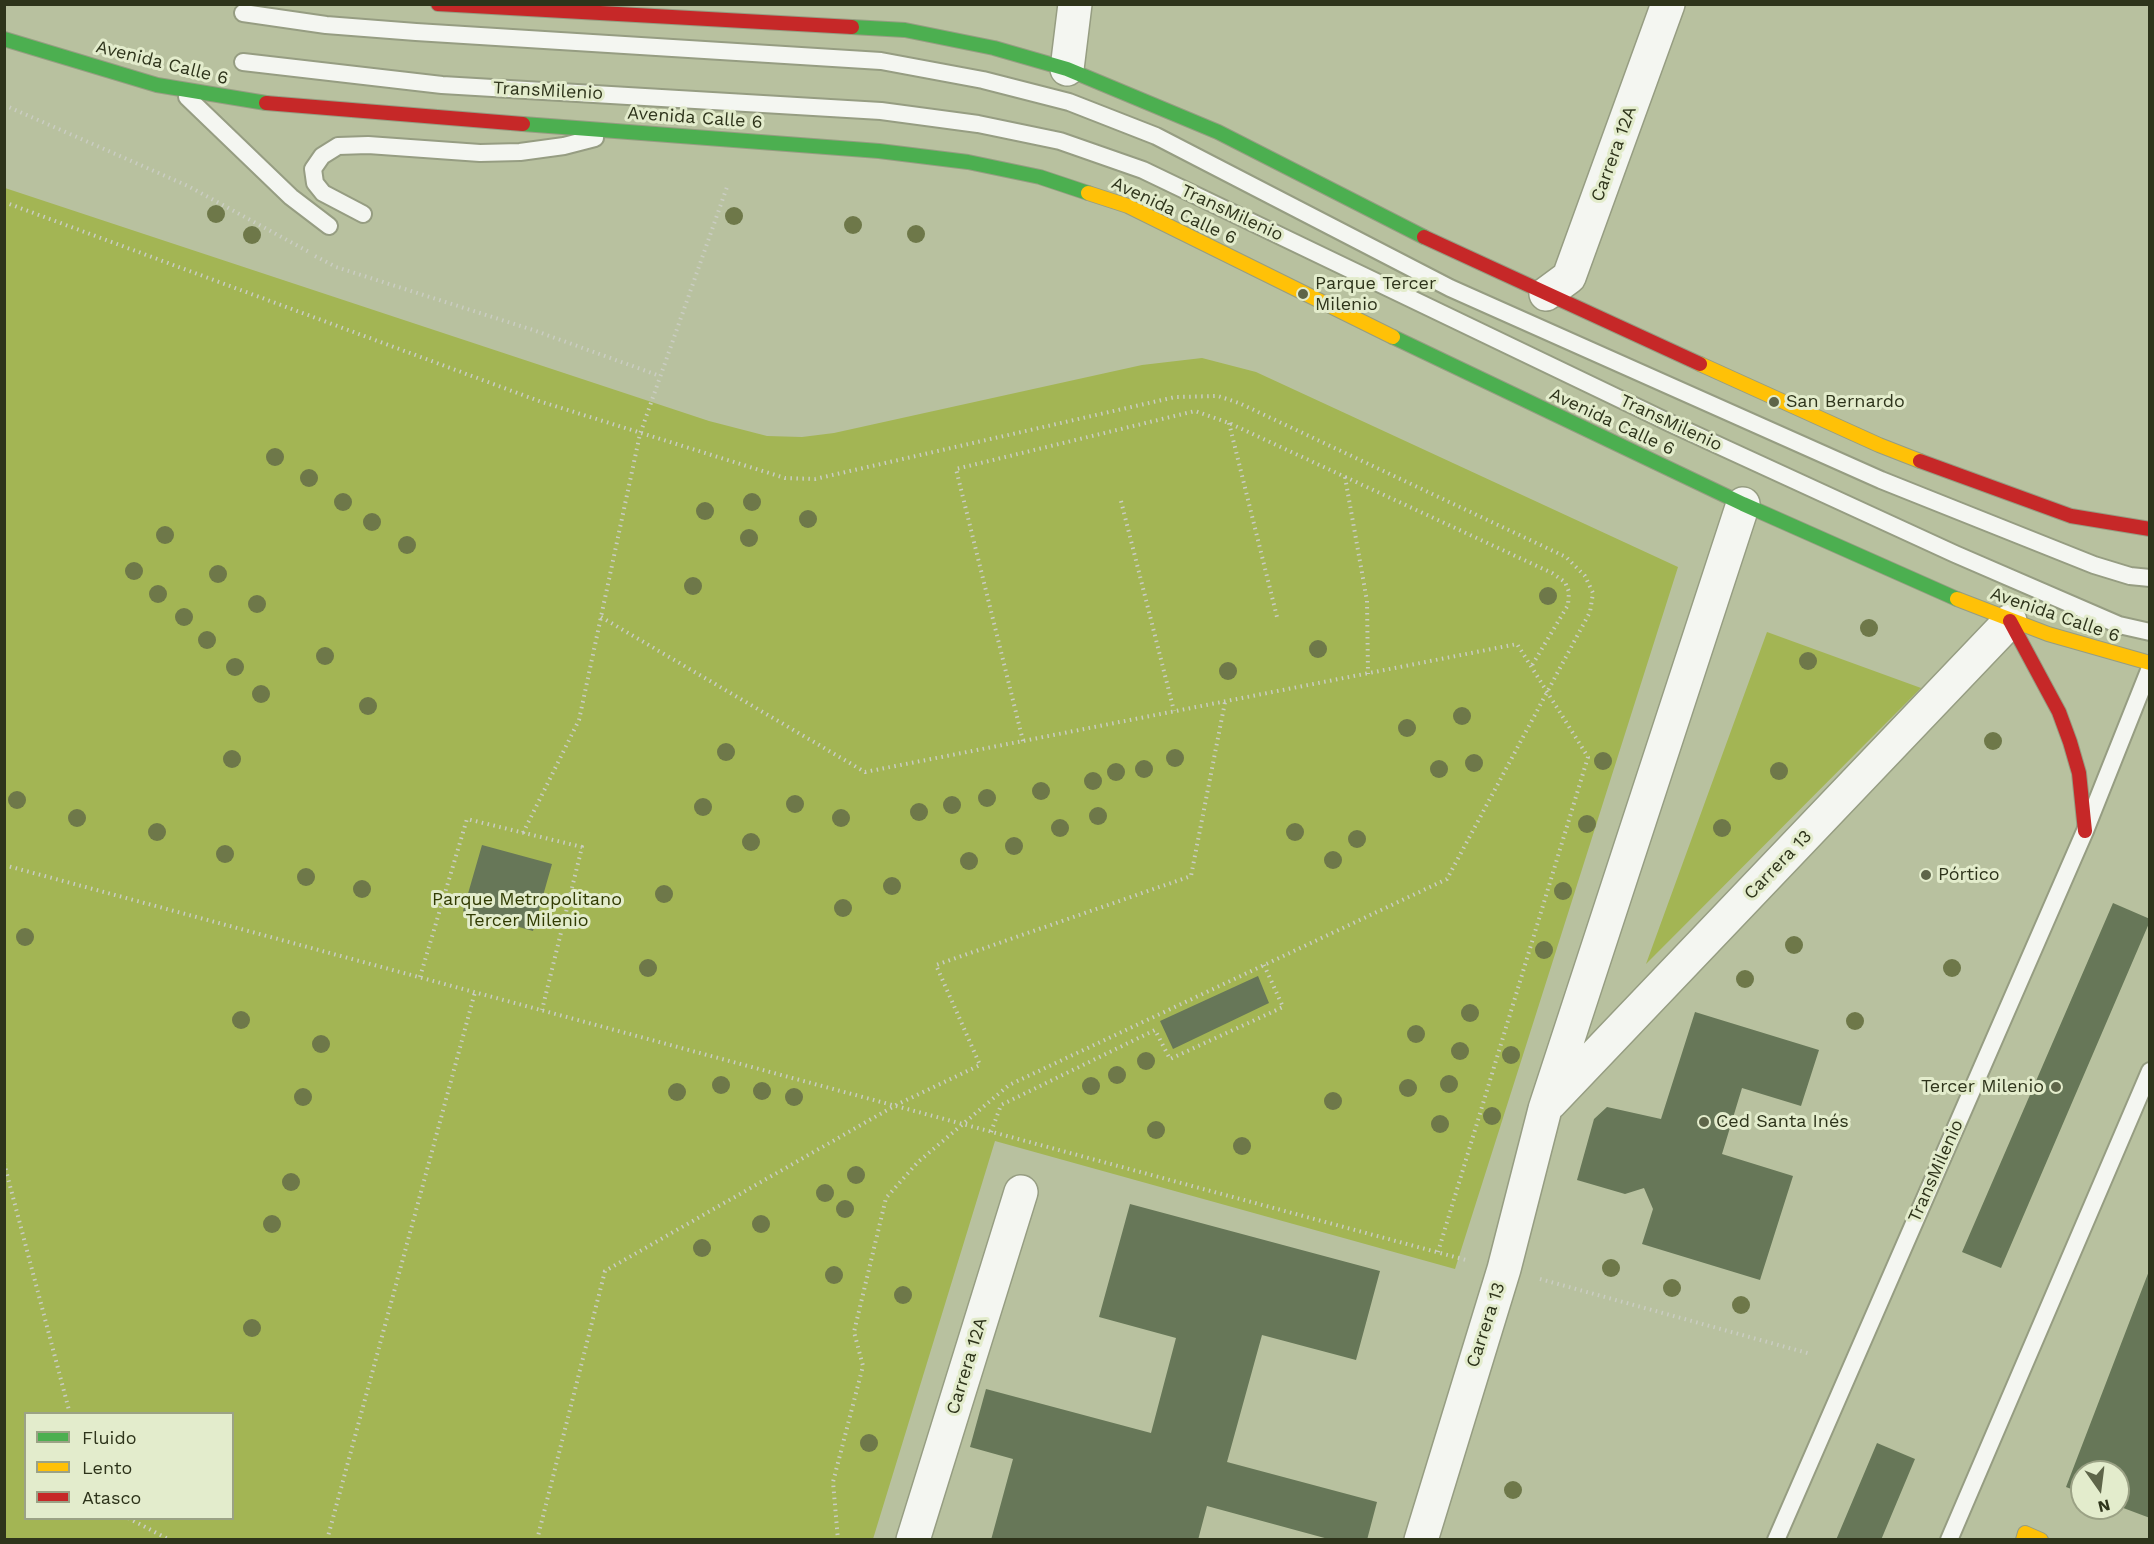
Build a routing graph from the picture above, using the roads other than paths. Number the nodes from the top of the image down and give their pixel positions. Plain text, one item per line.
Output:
1 (438, 4) edge
2 (1075, 4) edge
3 (1668, 4) edge
4 (243, 13) dead end
5 (4, 39) edge
6 (243, 62) dead end
7 (1067, 69) junction
8 (180, 90) junction
9 (623, 130) junction
10 (363, 214) dead end
11 (329, 226) dead end
12 (1546, 294) junction
13 (1743, 504) junction
14 (2150, 529) edge
15 (2150, 578) edge
16 (2010, 621) junction
17 (2150, 632) edge
18 (2150, 663) edge
19 (2150, 668) edge
20 (2085, 831) junction
21 (2150, 1071) edge
22 (1545, 1109) junction
23 (1021, 1192) dead end
24 (2024, 1536) edge
25 (913, 1539) edge
26 (1421, 1539) edge
27 (1776, 1539) edge
28 (1949, 1539) edge
29 (2041, 1539) edge

1 - 7 main road
2 - 7 street
3 - 12 street, Carrera 12A
4 - 15 lane, TransMilenio
5 - 8 main road, Avenida Calle 6
6 - 17 lane, TransMilenio
7 - 12 main road
8 - 9 main road, Avenida Calle 6
8 - 11 lane
9 - 10 lane
9 - 13 main road, Avenida Calle 6
12 - 14 main road
13 - 16 main road, Avenida Calle 6
13 - 22 street, Carrera 13
16 - 18 main road, Avenida Calle 6
16 - 20 main road
16 - 22 street, Carrera 13
19 - 20 lane, TransMilenio
20 - 27 lane, TransMilenio
21 - 28 lane
22 - 26 street, Carrera 13
23 - 25 street, Carrera 12A
24 - 29 main road

